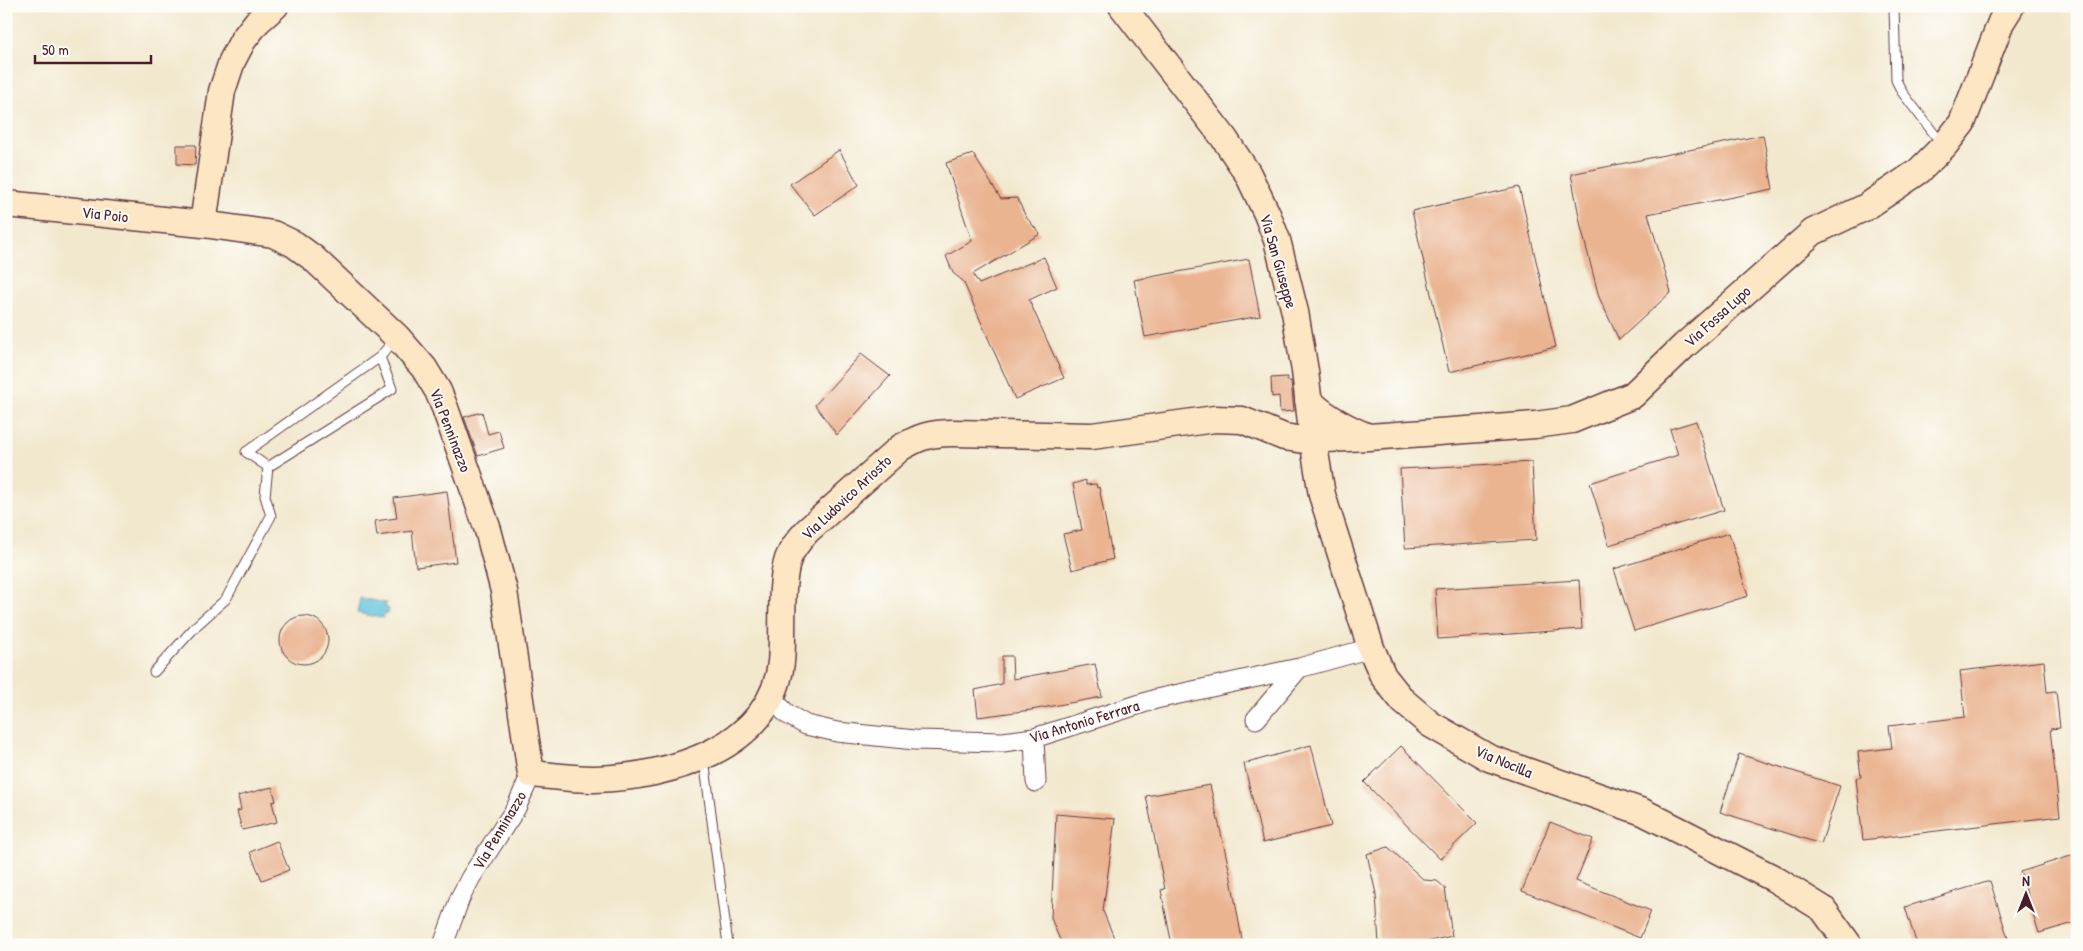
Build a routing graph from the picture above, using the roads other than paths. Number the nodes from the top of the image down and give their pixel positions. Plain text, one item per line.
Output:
1 (275, 6) edge
2 (1122, 6) edge
3 (1894, 6) edge
4 (2011, 6) edge
5 (1944, 146) junction
6 (6, 204) edge
7 (204, 224) junction
8 (396, 337) junction
9 (380, 357) junction
10 (1308, 400) junction
11 (1369, 438) junction
12 (1313, 440) junction
13 (268, 467) junction
14 (1372, 648) junction
15 (1299, 668) junction
16 (154, 672) dead end
17 (770, 698) junction
18 (1256, 719) dead end
19 (1034, 738) junction
20 (704, 757) junction
21 (531, 774) junction
22 (1036, 782) dead end
23 (443, 945) edge
24 (728, 945) edge
25 (1849, 945) edge

1 - 7 street
2 - 10 street, Via San Giuseppe
3 - 5 lane
4 - 5 street, Via Fossa Lupo
5 - 11 street, Via Fossa Lupo
6 - 7 street, Via Poio
7 - 8 street, Via Penninazzo
8 - 9 lane
8 - 21 street, Via Penninazzo
9 - 13 lane
9 - 13 lane
10 - 11 street
10 - 12 street, Via San Giuseppe
11 - 12 street, Via Fossa Lupo
12 - 14 street, Via Nocilla
12 - 17 street, Via Ludovico Ariosto
13 - 16 lane
14 - 15 street, Via Antonio Ferrara
14 - 25 street, Via Nocilla
15 - 18 street
15 - 19 street, Via Antonio Ferrara
17 - 19 street, Via Antonio Ferrara
17 - 20 street, Via Ludovico Ariosto
19 - 22 street
20 - 21 street, Via Ludovico Ariosto
20 - 24 lane
21 - 23 street, Via Penninazzo

